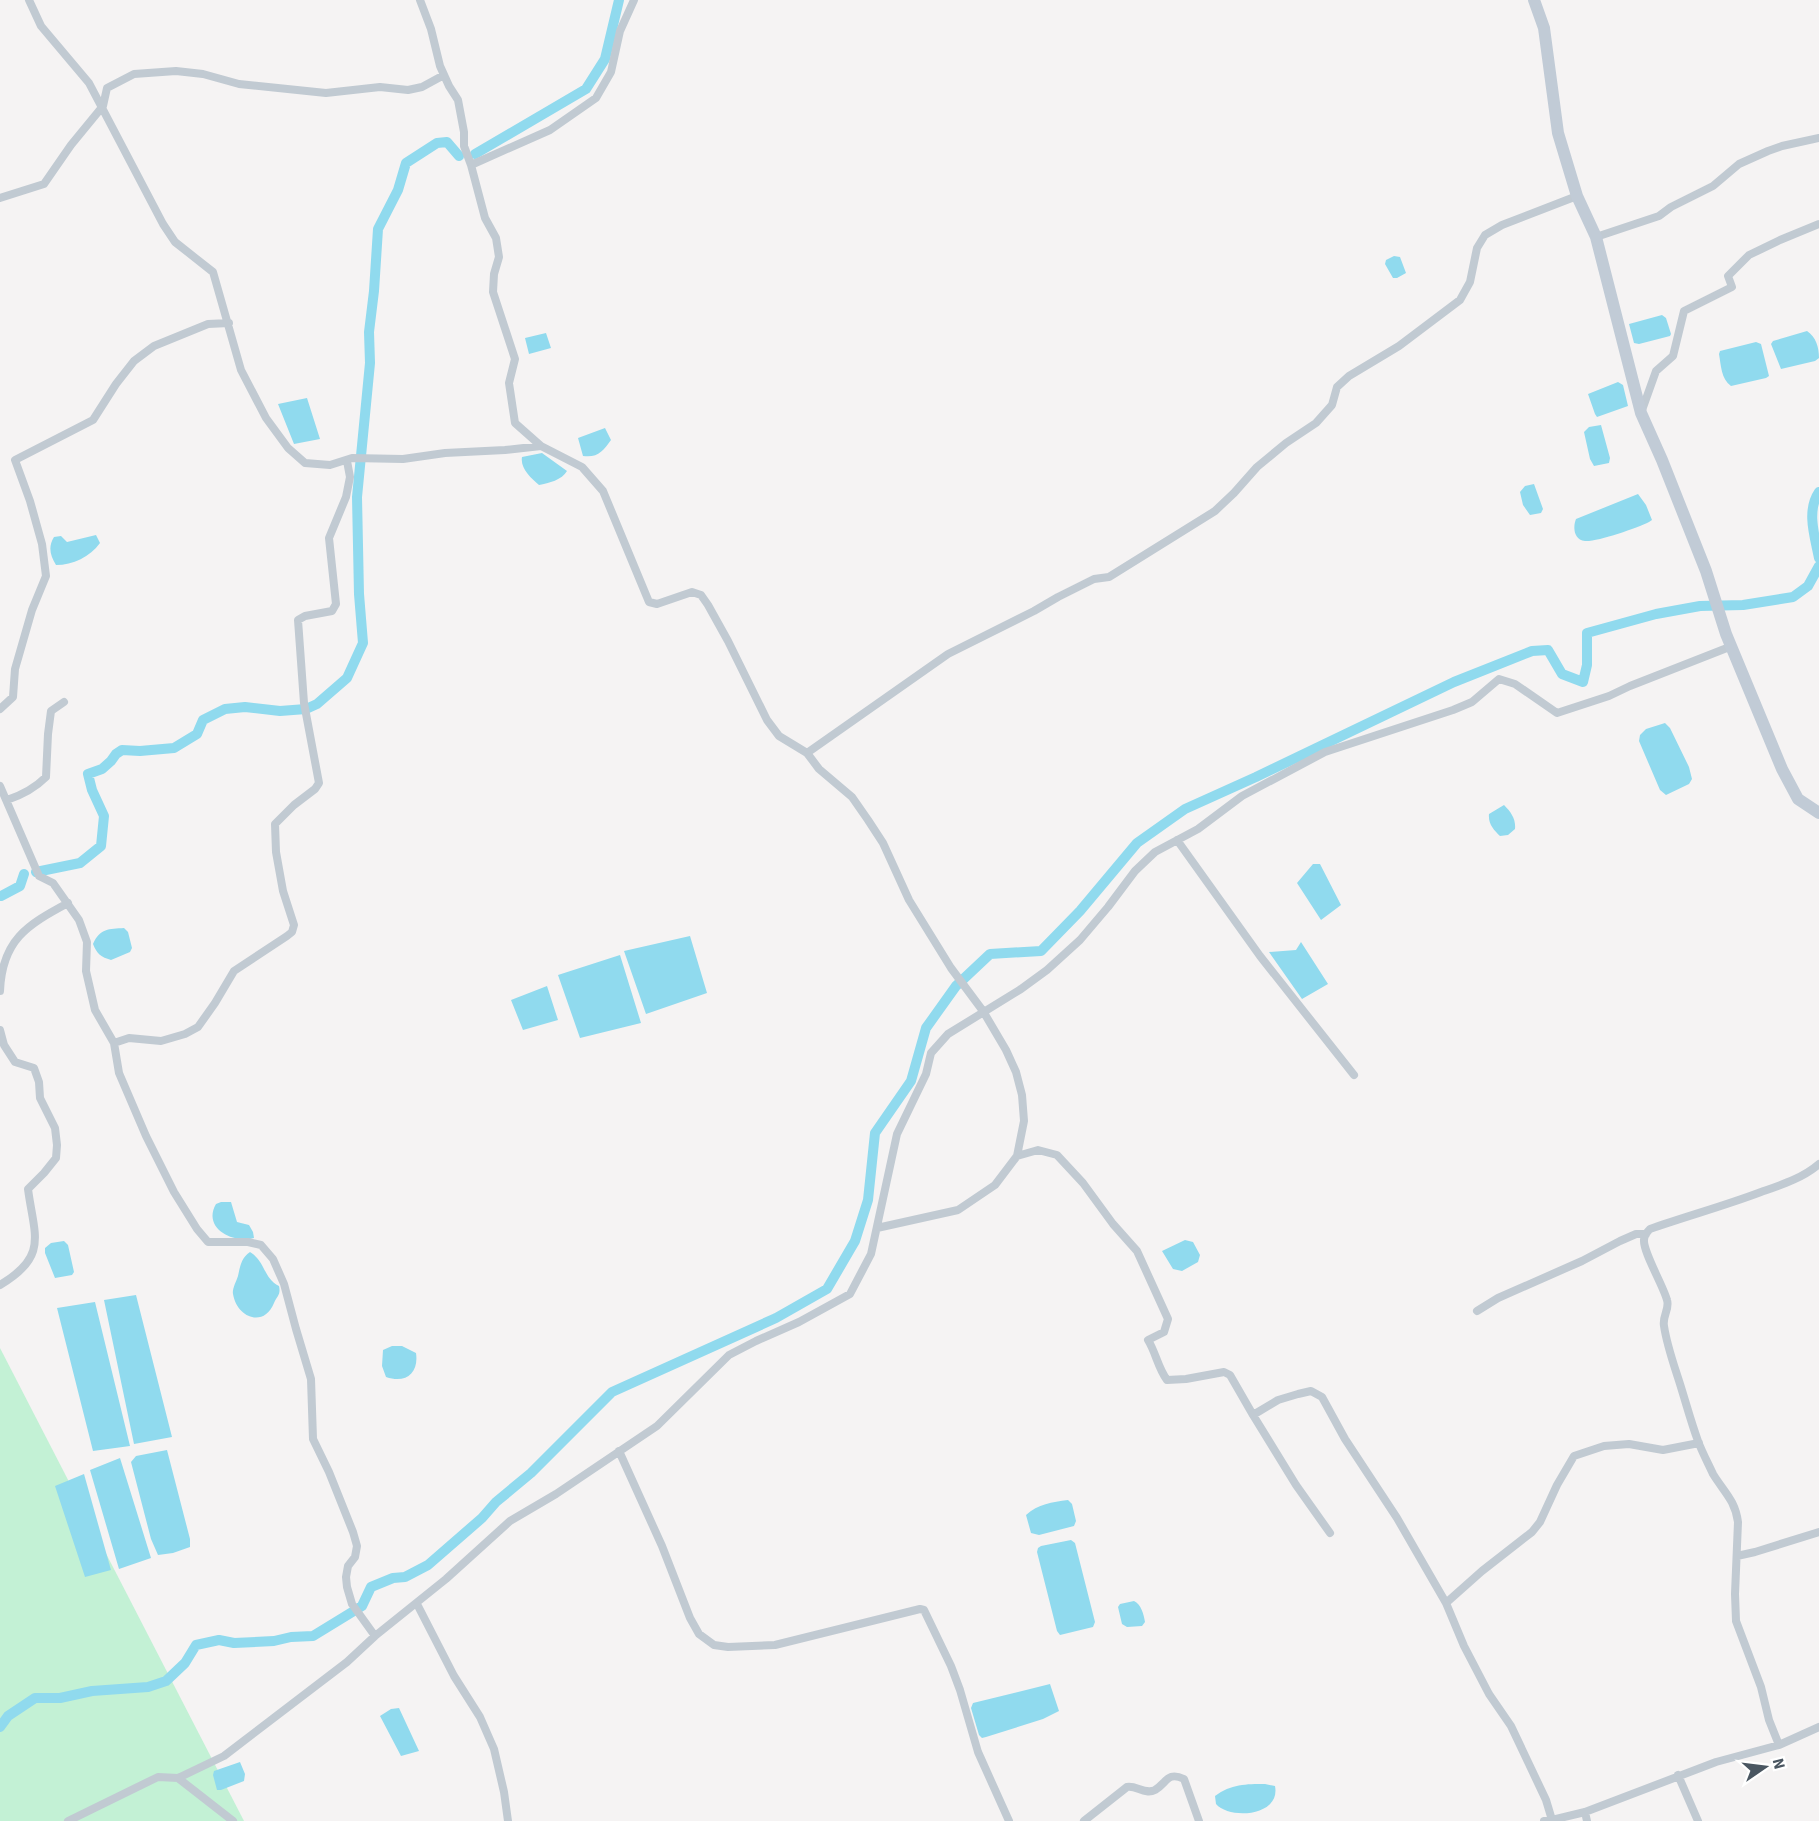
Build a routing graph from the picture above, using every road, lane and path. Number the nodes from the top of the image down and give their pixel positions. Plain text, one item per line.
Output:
1 (29, 0) edge
2 (420, 0) edge
3 (634, 0) edge
4 (1534, 0) edge
5 (444, 75) junction
6 (102, 106) junction
7 (1819, 138) edge
8 (471, 165) junction
9 (1577, 196) junction
10 (0, 198) edge
11 (1819, 224) edge
12 (1596, 237) junction
13 (229, 323) junction
14 (1641, 413) junction
15 (541, 446) junction
16 (347, 461) junction
17 (1732, 646) junction
18 (64, 702) dead end
19 (0, 709) edge
20 (807, 753) junction
21 (0, 786) edge
22 (7, 800) junction
23 (1819, 813) edge
24 (1177, 840) junction
25 (68, 903) junction
26 (0, 991) edge
27 (983, 1011) junction
28 (0, 1030) edge
29 (114, 1043) junction
30 (1354, 1075) dead end
31 (1017, 1156) junction
32 (1819, 1164) edge
33 (877, 1228) junction
34 (1646, 1234) junction
35 (0, 1285) edge
36 (1477, 1311) dead end
37 (1253, 1415) junction
38 (1699, 1443) junction
39 (619, 1451) junction
40 (1819, 1532) edge
41 (1330, 1533) dead end
42 (1737, 1556) junction
43 (1446, 1603) junction
44 (417, 1604) junction
45 (375, 1636) junction
46 (1819, 1726) edge
47 (1779, 1746) junction
48 (1678, 1775) junction
49 (178, 1779) junction
50 (1586, 1816) edge
51 (1552, 1820) edge
52 (68, 1821) edge
53 (233, 1821) edge
54 (508, 1821) edge
55 (1009, 1821) edge
56 (1084, 1821) edge
57 (1199, 1821) edge
58 (1544, 1821) edge
59 (1698, 1821) edge

1 - 6 street
2 - 5 street
3 - 8 street
4 - 9 street
5 - 6 street
5 - 8 street
6 - 10 street
6 - 13 street
7 - 12 street
8 - 15 street
9 - 12 street
9 - 20 street
11 - 14 street
12 - 14 street
13 - 16 street
13 - 19 street
14 - 17 street
15 - 16 street
15 - 20 street
16 - 29 street
17 - 23 street
17 - 24 street
18 - 22 street
20 - 27 street
21 - 22 street
22 - 25 street
24 - 27 street
24 - 30 street
25 - 26 street
25 - 29 street
27 - 31 street
27 - 33 street
28 - 35 street
29 - 45 street
31 - 33 street
31 - 37 street
32 - 34 street
33 - 39 street
34 - 36 street
34 - 38 street
37 - 41 street
37 - 43 street
38 - 42 street
38 - 43 street
39 - 44 street
39 - 55 street
40 - 42 street
42 - 47 street
43 - 51 street
44 - 45 street
44 - 54 street
45 - 49 street
46 - 47 street
47 - 48 street
48 - 50 street
48 - 59 street
49 - 52 street
49 - 53 street
50 - 51 street
51 - 58 street
56 - 57 street

